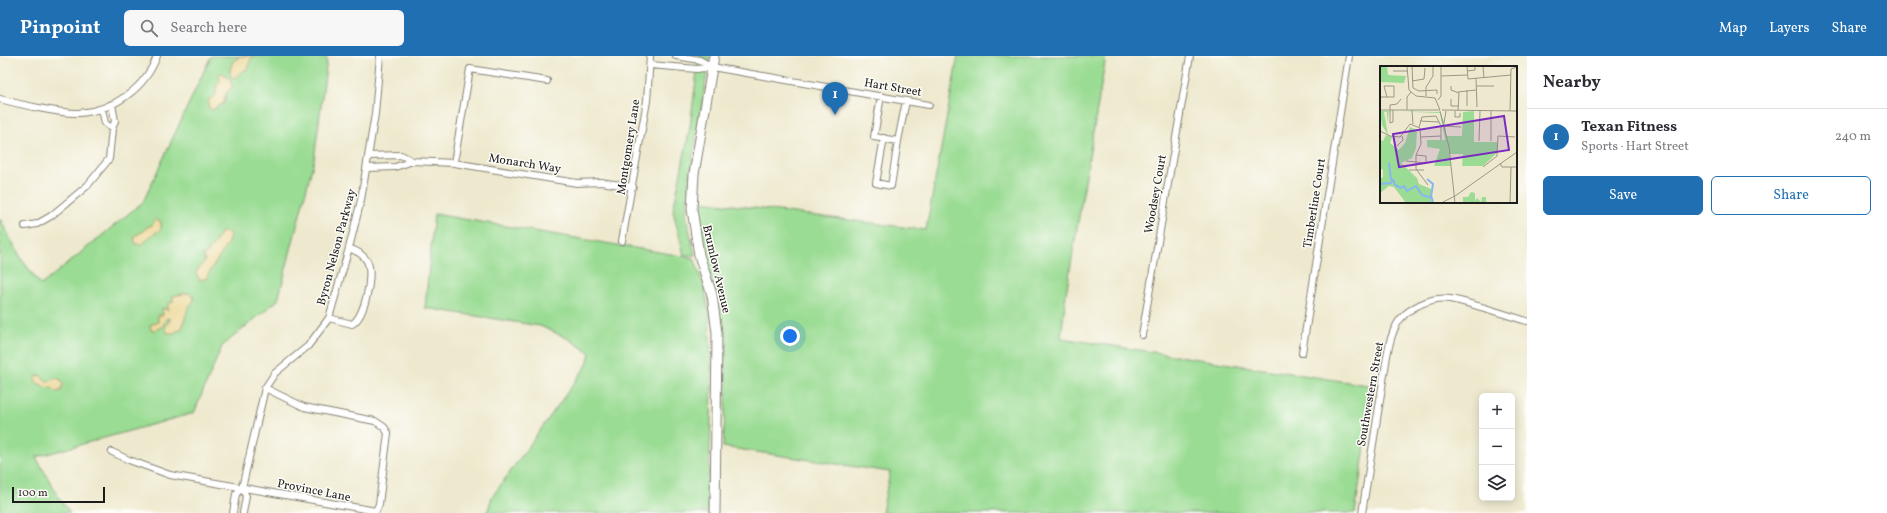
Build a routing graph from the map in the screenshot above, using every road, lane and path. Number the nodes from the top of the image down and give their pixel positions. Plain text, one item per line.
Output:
1 (157, 56) edge
2 (380, 56) edge
3 (650, 56) edge
4 (676, 56) edge
5 (714, 56) edge
6 (1190, 56) edge
7 (1349, 56) edge
8 (650, 65) junction
9 (712, 66) junction
10 (547, 81) dead end
11 (881, 96) junction
12 (0, 99) edge
13 (906, 101) junction
14 (112, 104) junction
15 (929, 105) dead end
16 (102, 109) junction
17 (112, 129) junction
18 (884, 138) junction
19 (898, 141) junction
20 (368, 156) junction
21 (413, 161) junction
22 (454, 163) junction
23 (367, 168) junction
24 (633, 187) junction
25 (25, 226) dead end
26 (622, 241) dead end
27 (349, 248) junction
28 (329, 318) junction
29 (1527, 321) edge
30 (1142, 335) dead end
31 (1302, 353) dead end
32 (265, 388) junction
33 (112, 452) dead end
34 (242, 488) junction
35 (233, 513) edge
36 (243, 513) edge
37 (715, 513) edge
38 (1362, 513) edge

1 - 14 street
2 - 20 street, Byron Nelson Parkway
3 - 8 street, Montgomery Lane
4 - 9 street
5 - 9 main road, Brumlow Avenue
6 - 30 street, Woodsey Court
7 - 31 street, Timberline Court
8 - 9 street
8 - 24 street, Montgomery Lane
9 - 11 street, Hart Street
9 - 37 main road, Brumlow Avenue
10 - 22 street
11 - 13 street, Hart Street
11 - 18 street
12 - 16 street
13 - 15 street, Hart Street
13 - 19 street
14 - 16 street
14 - 17 street
16 - 17 street
17 - 25 street
18 - 19 street
18 - 19 street
20 - 21 street, Monarch Way
20 - 23 street, Byron Nelson Parkway
21 - 22 street, Monarch Way
21 - 23 street, Monarch Way
22 - 24 street, Monarch Way
23 - 27 street, Byron Nelson Parkway
24 - 26 street, Montgomery Lane
27 - 28 street, Byron Nelson Parkway
27 - 28 street
28 - 32 street, Byron Nelson Parkway
29 - 38 street, Southwestern Street
32 - 34 street, Byron Nelson Parkway
32 - 34 street, Province Lane
33 - 34 street, Province Lane
34 - 35 street, Byron Nelson Parkway
34 - 36 street, Byron Nelson Parkway

